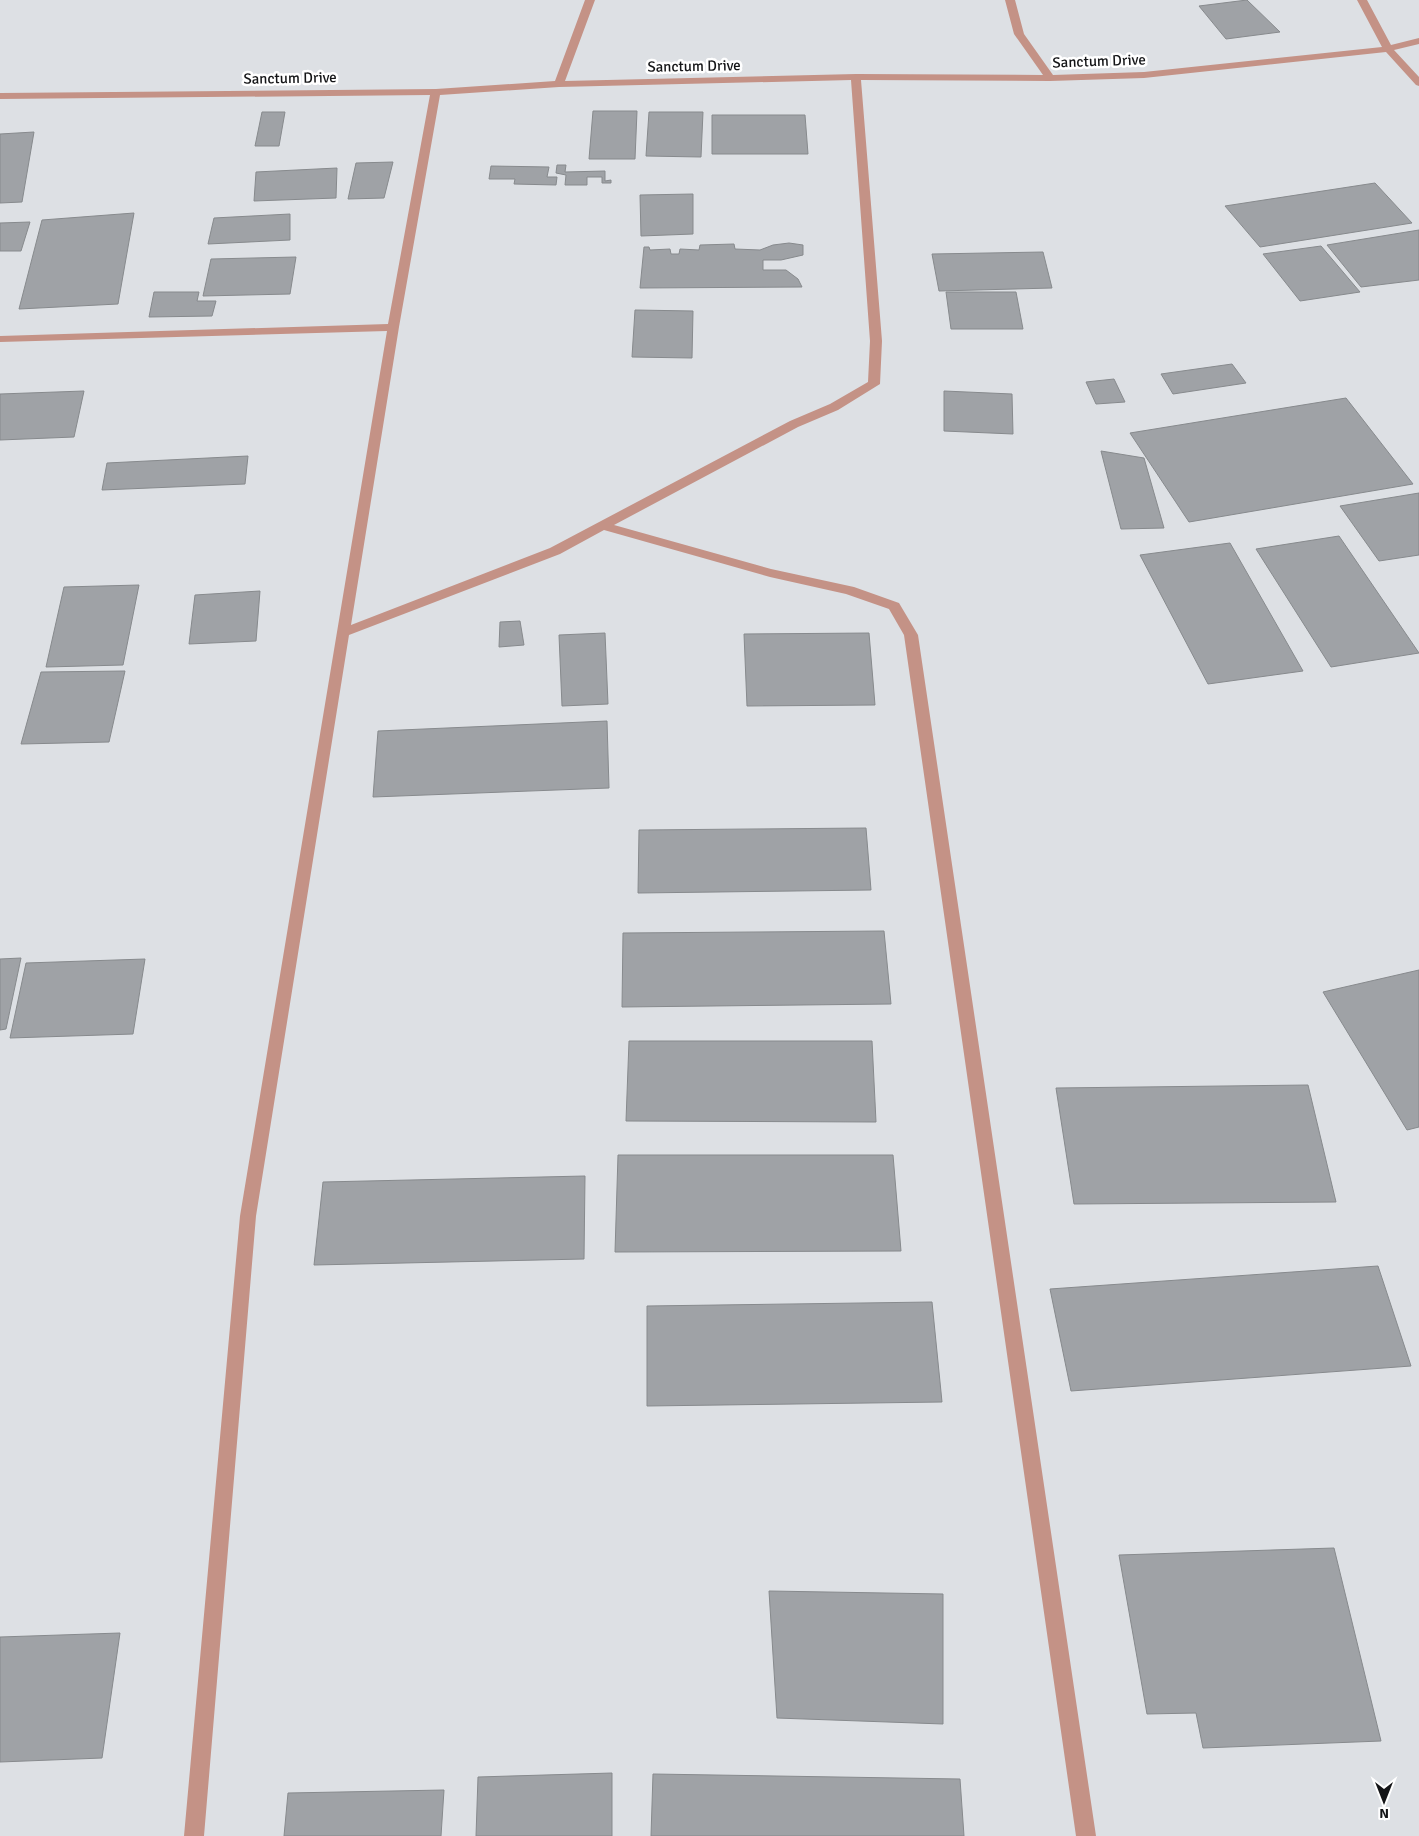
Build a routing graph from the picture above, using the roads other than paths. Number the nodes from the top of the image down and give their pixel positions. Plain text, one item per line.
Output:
1 (590, 0) edge
2 (1010, 0) edge
3 (1362, 0) edge
4 (1419, 41) edge
5 (1388, 50) junction
6 (856, 77) junction
7 (1050, 78) junction
8 (1419, 83) edge
9 (559, 84) junction
10 (436, 92) junction
11 (0, 96) edge
12 (393, 327) junction
13 (0, 338) edge
14 (603, 526) junction
15 (343, 633) junction
16 (194, 1836) edge
17 (1086, 1836) edge

1 - 9 street
2 - 7 street
3 - 5 street
4 - 5 street, Sanctum Drive
5 - 7 street, Sanctum Drive
5 - 8 street
6 - 7 street, Sanctum Drive
6 - 9 street, Sanctum Drive
6 - 14 street
9 - 10 street, Sanctum Drive
10 - 11 street, Sanctum Drive
10 - 12 street
12 - 13 street
12 - 15 street
14 - 15 street
14 - 17 street
15 - 16 street

